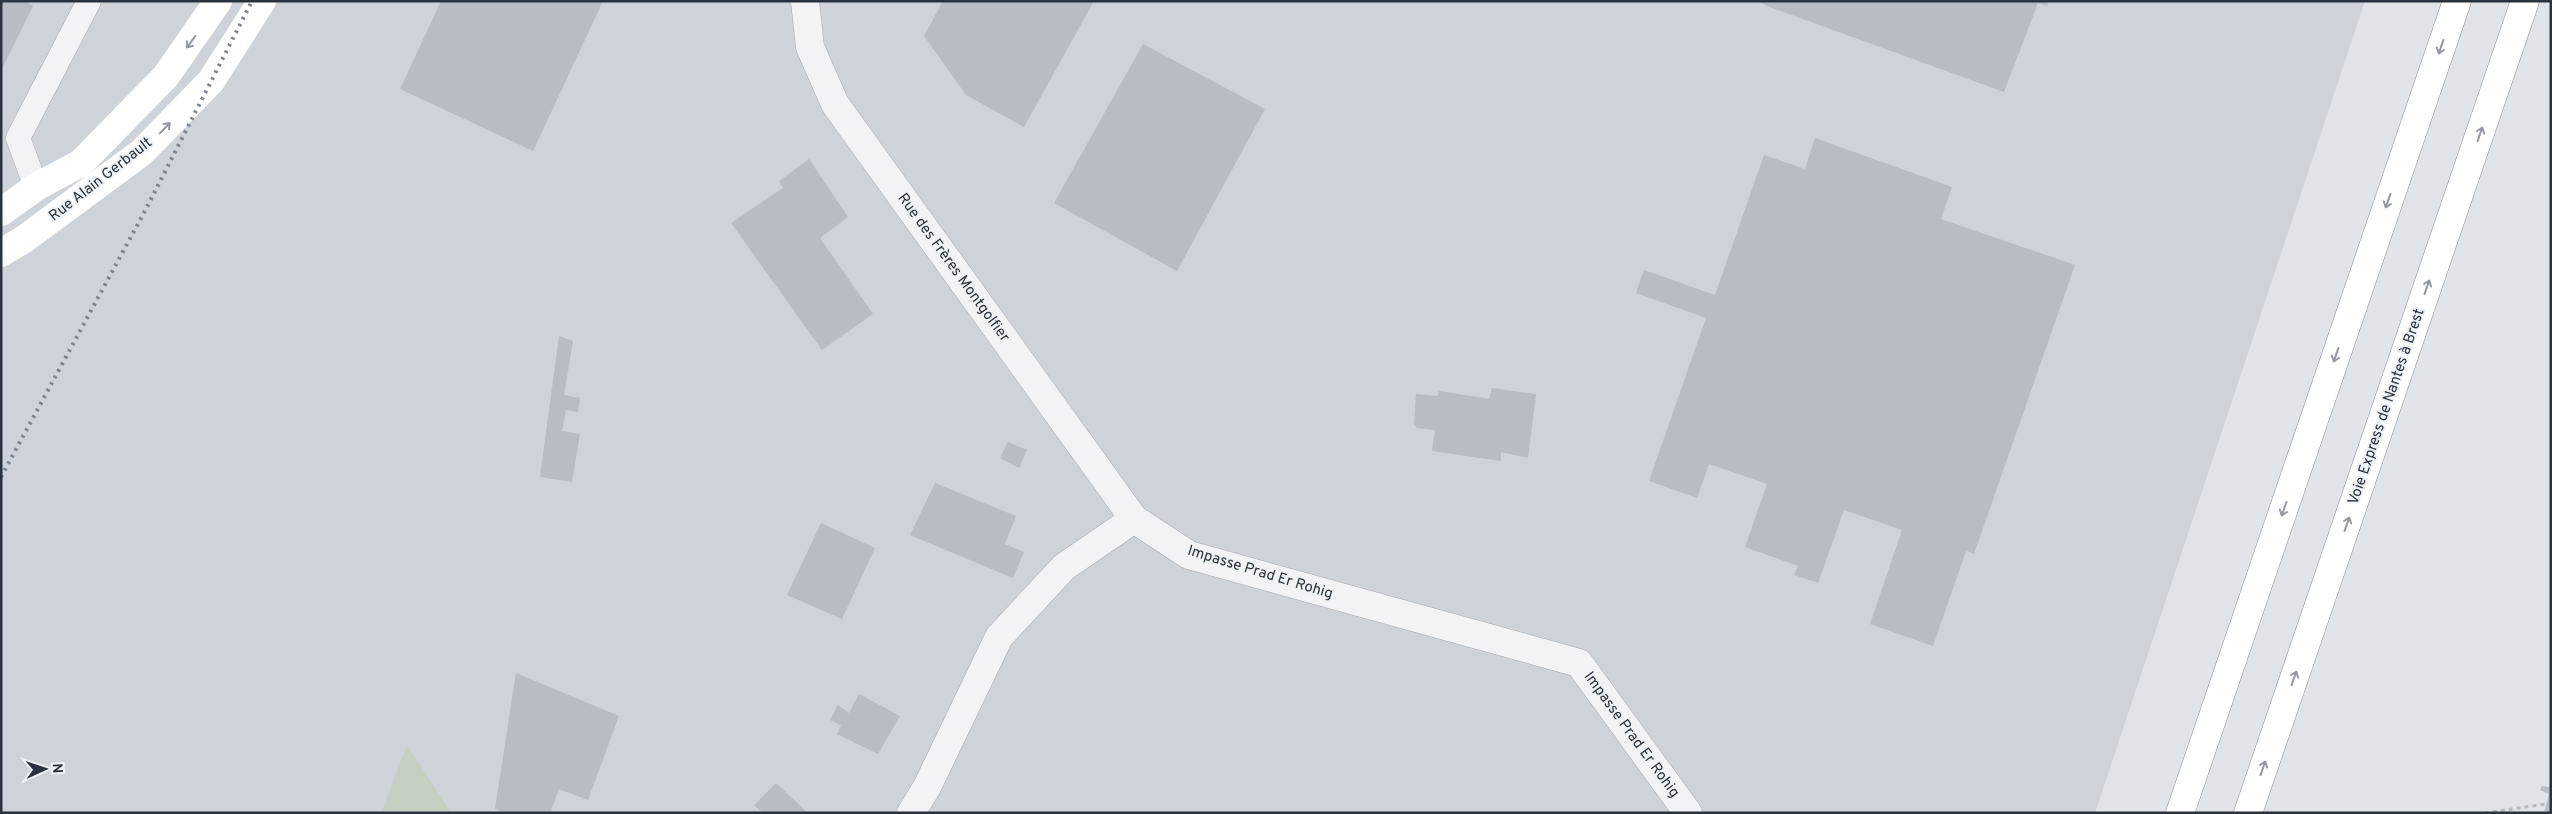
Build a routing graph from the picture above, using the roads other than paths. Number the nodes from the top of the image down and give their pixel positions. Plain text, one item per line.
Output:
1 (89, 1) edge
2 (218, 1) edge
3 (262, 1) edge
4 (805, 1) edge
5 (2457, 1) edge
6 (2525, 1) edge
7 (36, 187) junction
8 (1, 212) edge
9 (1, 253) edge
10 (1134, 519) junction
11 (911, 813) edge
12 (1688, 813) edge
13 (2180, 813) edge
14 (2248, 813) edge

1 - 7 lane
2 -> 7 main road, Rue Alain Gerbault
9 -> 3 main road, Rue Alain Gerbault
4 - 10 street, Rue des Frères Montgolfier
5 -> 13 main road
14 -> 6 main road, Voie Express de Nantes à Brest
7 - 8 main road, Rue Alain Gerbault
10 - 11 street
10 - 12 street, Impasse Prad Er Rohig

